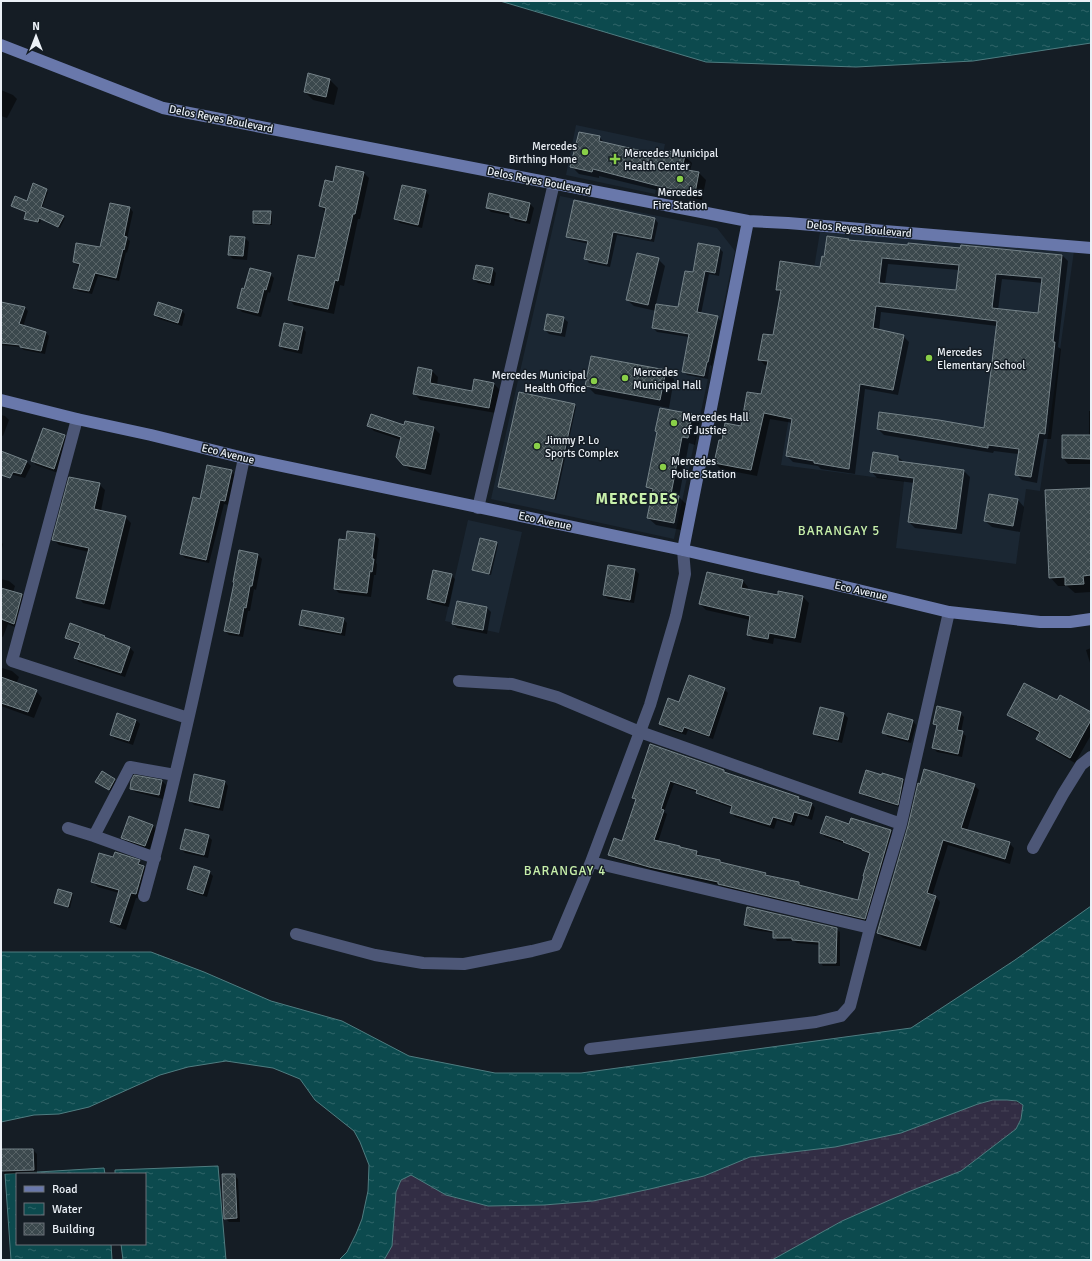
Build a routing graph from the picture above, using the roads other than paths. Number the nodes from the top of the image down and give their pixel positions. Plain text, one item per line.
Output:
1 (1, 45) edge
2 (554, 183) junction
3 (748, 221) junction
4 (1091, 248) edge
5 (1, 400) edge
6 (77, 419) junction
7 (244, 458) junction
8 (478, 508) junction
9 (683, 550) junction
10 (949, 612) junction
11 (1091, 619) edge
12 (459, 681) dead end
13 (188, 718) junction
14 (640, 732) junction
15 (1091, 757) edge
16 (175, 775) junction
17 (901, 824) junction
18 (68, 828) dead end
19 (94, 836) junction
20 (1033, 848) dead end
21 (155, 858) junction
22 (591, 862) junction
23 (144, 896) dead end
24 (870, 928) junction
25 (296, 934) dead end
26 (590, 1049) dead end

1 - 2 street, Delos Reyes Boulevard
2 - 3 street, Delos Reyes Boulevard
2 - 8 street
3 - 4 street, Delos Reyes Boulevard
3 - 9 street
5 - 6 street, Eco Avenue
6 - 7 street, Eco Avenue
6 - 13 street
7 - 8 street, Eco Avenue
7 - 13 street
8 - 9 street, Eco Avenue
9 - 10 street, Eco Avenue
9 - 14 street
10 - 11 street, Eco Avenue
10 - 17 street
12 - 14 street
13 - 16 street
14 - 17 street
14 - 22 street
15 - 20 street
16 - 19 street
16 - 21 street
17 - 24 street
18 - 19 street
19 - 21 street
21 - 23 street
22 - 24 street
22 - 25 street
24 - 26 street

